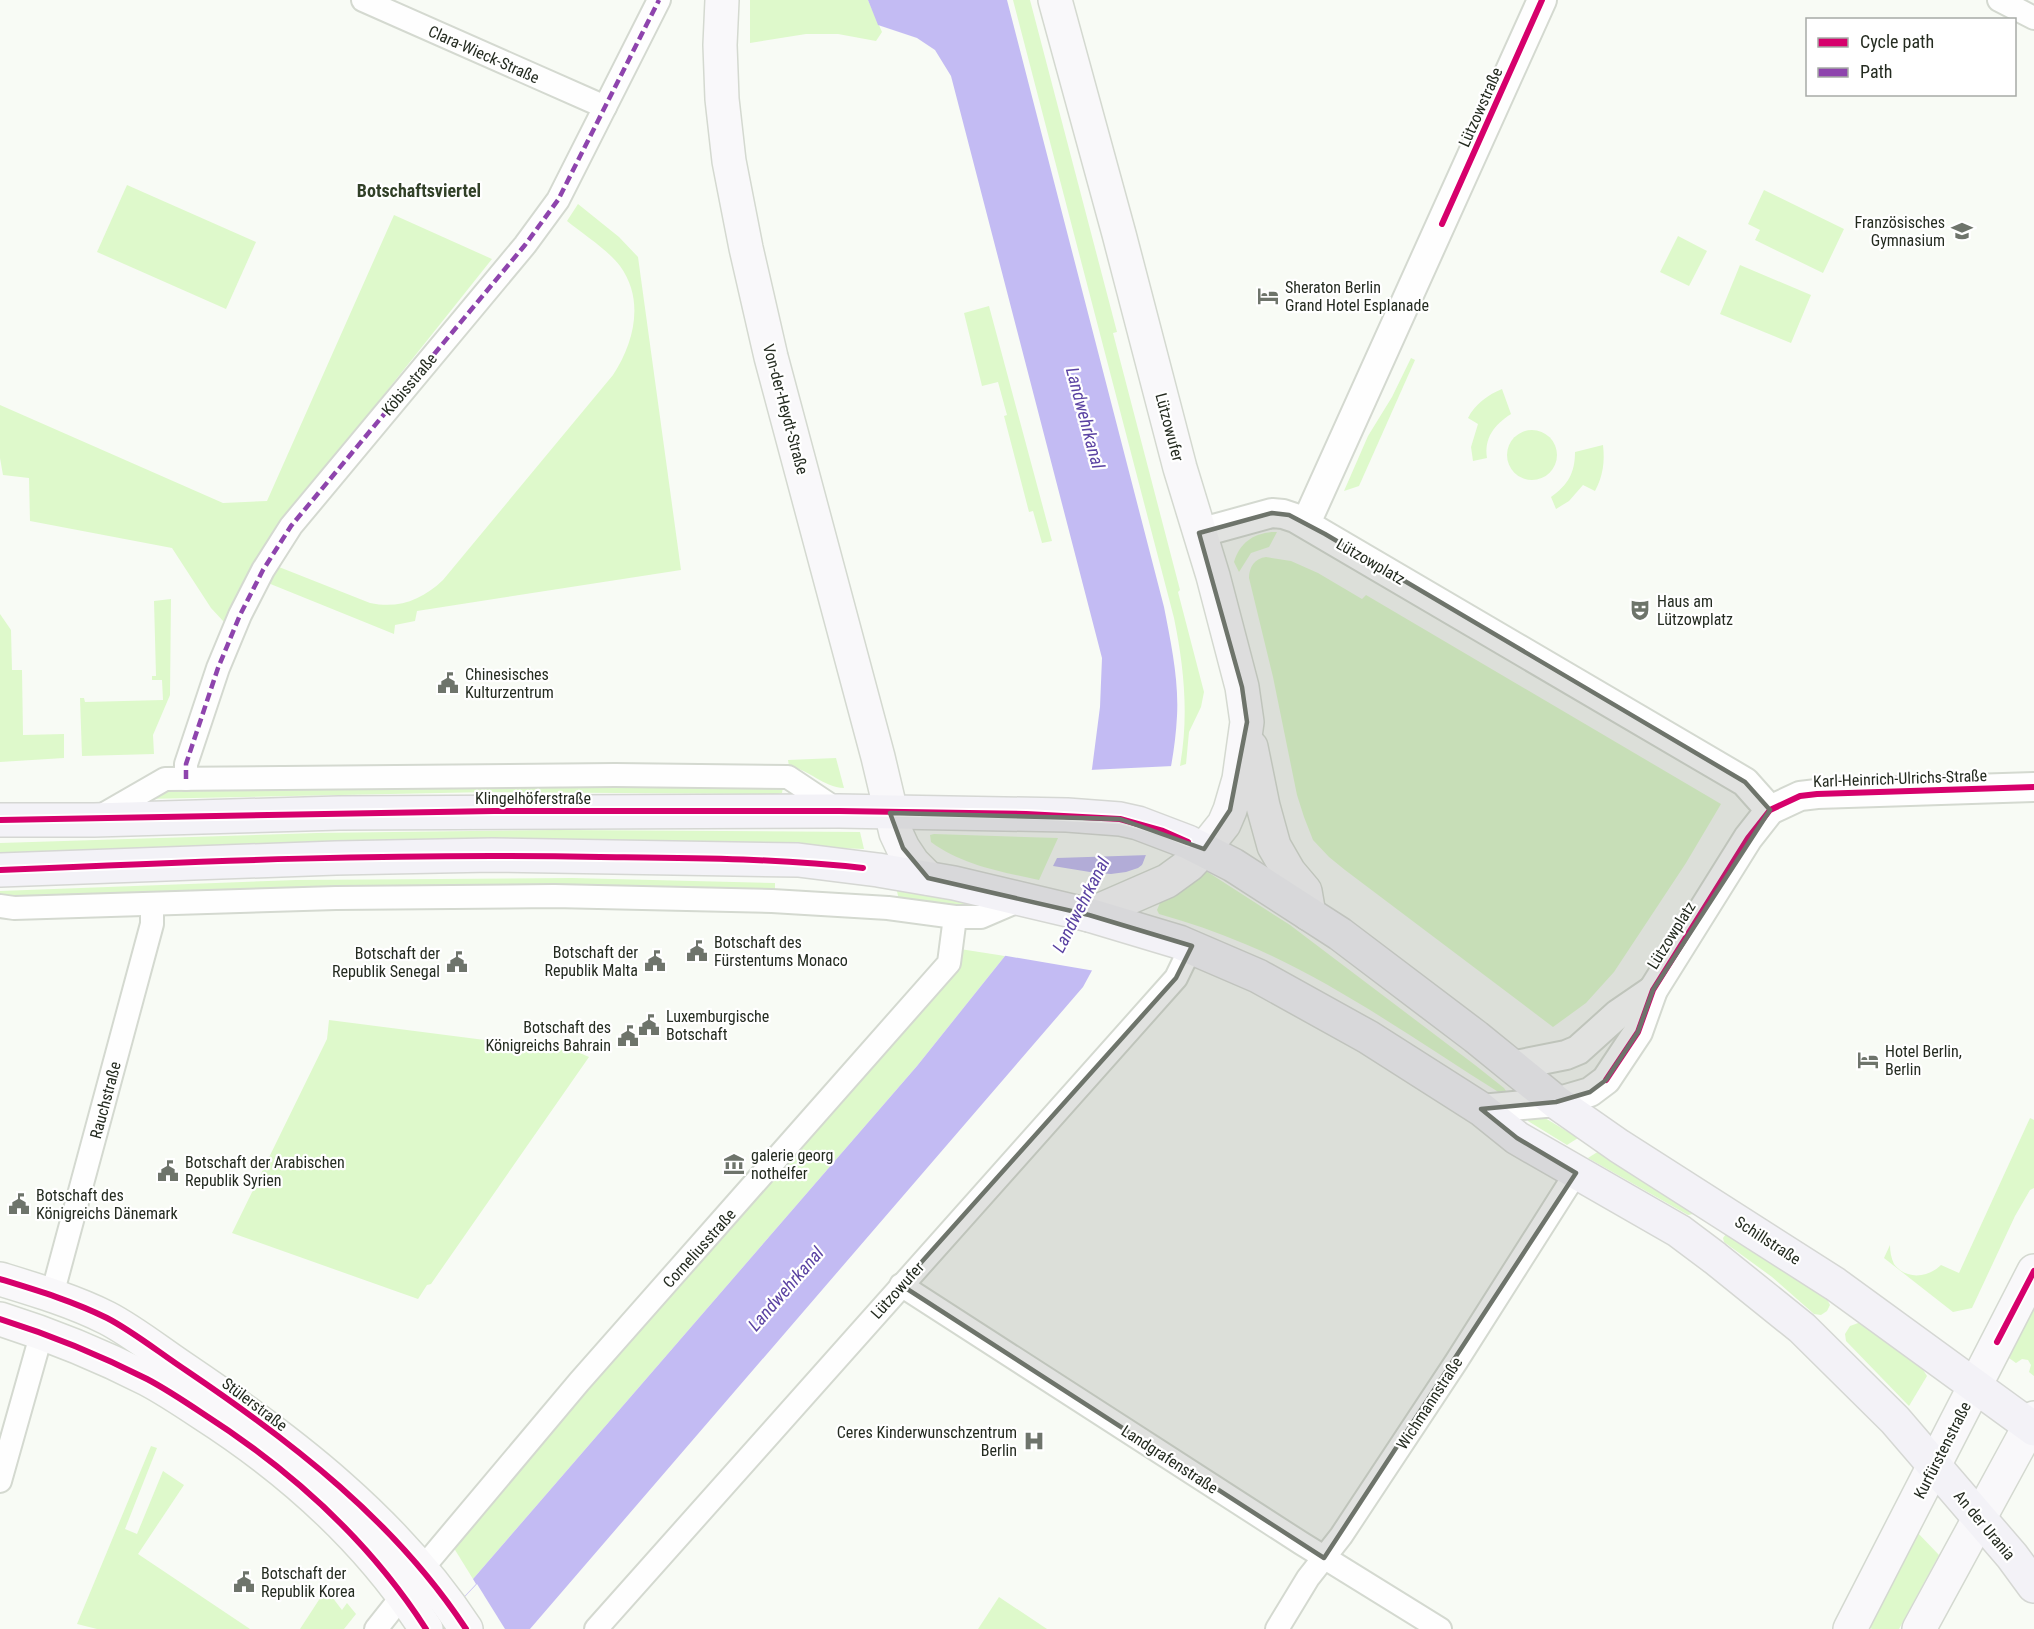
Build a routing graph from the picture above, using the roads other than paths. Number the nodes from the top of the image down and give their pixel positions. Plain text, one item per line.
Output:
1 (363, 0) edge
2 (659, 0) edge
3 (722, 0) edge
4 (1054, 0) edge
5 (1542, 0) edge
6 (1999, 0) edge
7 (2034, 18) edge
8 (605, 107) junction
9 (1306, 524) junction
10 (1199, 533) junction
11 (1247, 722) junction
12 (186, 779) junction
13 (2034, 787) edge
14 (1770, 810) junction
15 (839, 811) junction
16 (890, 813) junction
17 (0, 820) edge
18 (94, 820) junction
19 (1204, 849) junction
20 (0, 870) edge
21 (928, 878) junction
22 (1026, 899) junction
23 (152, 904) junction
24 (0, 906) edge
25 (1309, 914) junction
26 (1089, 915) junction
27 (955, 917) junction
28 (1191, 946) junction
29 (1653, 990) junction
30 (1511, 1066) junction
31 (1556, 1102) junction
32 (1481, 1109) junction
33 (1576, 1173) junction
34 (2034, 1271) edge
35 (0, 1279) edge
36 (901, 1285) junction
37 (52, 1295) junction
38 (0, 1318) edge
39 (42, 1332) junction
40 (1975, 1385) junction
41 (2033, 1424) edge
42 (1934, 1465) junction
43 (0, 1481) edge
44 (1980, 1518) junction
45 (1324, 1558) junction
46 (412, 1582) junction
47 (2034, 1586) edge
48 (460, 1619) edge
49 (606, 1626) edge
50 (376, 1629) edge
51 (426, 1629) edge
52 (1277, 1629) edge
53 (1440, 1629) edge
54 (1850, 1629) edge
55 (1919, 1629) edge

1 - 8 street, Clara-Wieck-Straße
2 - 8 street, Köbisstraße
3 - 16 main road, Von-der-Heydt-Straße
4 - 10 main road, Lützowufer
5 - 9 street, Lützowstraße
6 - 7 street
8 - 12 street, Köbisstraße
9 - 10 street
9 - 14 street, Lützowplatz
10 - 11 main road, Lützowufer
11 - 19 main road, Lützowufer
11 - 25 main road
12 - 15 street, Klingelhöferstraße
12 - 18 street, Klingelhöferstraße
13 - 14 street, Karl-Heinrich-Ulrichs-Straße
14 - 29 street, Lützowplatz
15 - 16 main road, Klingelhöferstraße
15 - 18 main road, Klingelhöferstraße
16 - 19 main road, Klingelhöferstraße
16 - 21 main road
17 - 18 main road, Klingelhöferstraße
19 - 25 main road
19 - 26 main road, Lützowufer
20 - 21 main road
21 - 22 main road
22 - 26 main road
22 - 27 street
23 - 24 street
23 - 27 street
23 - 37 street, Rauchstraße
25 - 30 main road
26 - 28 main road
27 - 46 street, Corneliusstraße
28 - 32 main road
28 - 36 street, Lützowufer
29 - 30 street, Lützowplatz
29 - 31 street, Lützowplatz
30 - 31 main road
31 - 32 street, Lützowplatz
31 - 40 main road, Schillstraße
32 - 33 main road
33 - 42 main road
33 - 45 street, Wichmannstraße
34 - 40 main road, Kurfürstenstraße
35 - 37 main road, Stülerstraße
36 - 45 street, Landgrafenstraße
36 - 49 street, Lützowufer
37 - 39 main road
37 - 46 main road, Stülerstraße
38 - 39 main road, Stülerstraße
39 - 43 street
39 - 46 main road, Stülerstraße
40 - 41 main road
40 - 42 main road, Kurfürstenstraße
41 - 44 main road
42 - 44 main road, An der Urania
42 - 54 main road, Kurfürstenstraße
44 - 47 main road, An der Urania
44 - 55 main road
45 - 52 street, Wichmannstraße
45 - 53 street, Landgrafenstraße
46 - 48 main road, Stülerstraße
46 - 50 street, Corneliusstraße
46 - 51 main road, Stülerstraße

